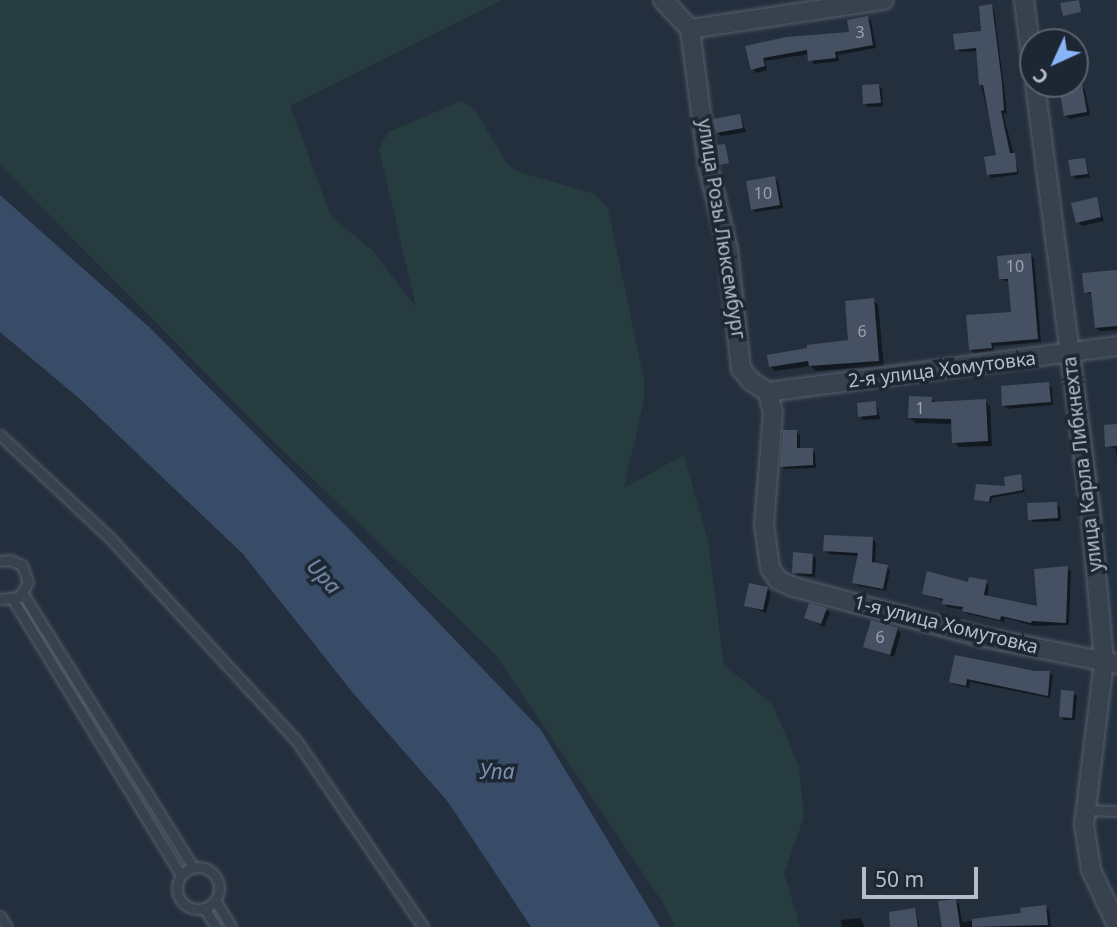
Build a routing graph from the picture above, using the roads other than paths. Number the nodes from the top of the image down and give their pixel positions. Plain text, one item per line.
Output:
1 (663, 0) edge
2 (884, 0) edge
3 (1024, 0) edge
4 (1028, 28) edge
5 (690, 29) junction
6 (1037, 98) edge
7 (1117, 346) edge
8 (1070, 354) junction
9 (768, 392) junction
10 (0, 435) edge
11 (0, 561) edge
12 (23, 594) junction
13 (0, 599) edge
14 (13, 600) junction
15 (1110, 663) edge
16 (1085, 810) junction
17 (1117, 811) edge
18 (193, 867) junction
19 (181, 875) junction
20 (215, 900) junction
21 (204, 908) junction
22 (0, 916) edge
23 (1109, 925) edge
24 (7, 927) edge
25 (216, 927) edge
26 (231, 927) edge
27 (423, 927) edge

1 - 5 street
2 - 5 street
3 - 4 street
5 - 9 street, улица Розы Люксембург
6 - 8 street, улица Карла Либкнехта
7 - 8 street, 2-я улица Хомутовка
8 - 9 street, 2-я улица Хомутовка
8 - 15 street, улица Карла Либкнехта
9 - 15 street, 1-я улица Хомутовка
10 - 27 lane
11 - 12 lane
12 - 14 lane
12 - 18 lane
13 - 14 lane
14 - 19 lane
15 - 16 street, улица Карла Либкнехта
16 - 17 lane
16 - 23 street, улица Карла Либкнехта
18 - 19 lane
18 - 20 lane
19 - 21 lane
20 - 21 lane
20 - 26 lane
21 - 25 lane
22 - 24 lane

